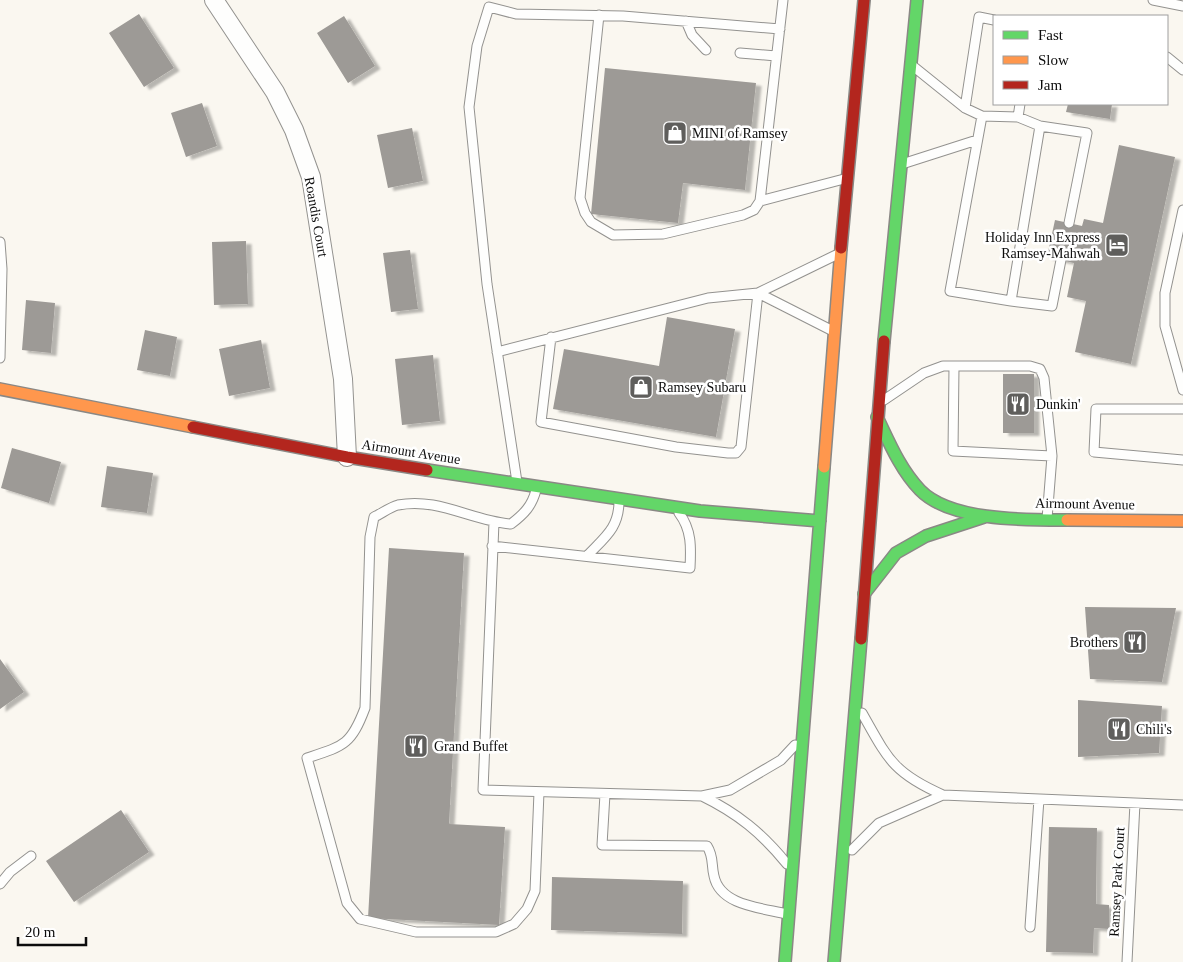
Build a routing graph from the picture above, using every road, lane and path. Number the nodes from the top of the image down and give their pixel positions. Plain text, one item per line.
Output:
1 (214, 0) edge
2 (783, 0) edge
3 (864, 0) edge
4 (918, 0) edge
5 (1153, 0) edge
6 (491, 4) edge
7 (1183, 6) edge
8 (599, 15) junction
9 (993, 20) edge
10 (686, 21) junction
11 (780, 29) junction
12 (706, 50) dead end
13 (740, 53) dead end
14 (776, 56) junction
15 (1168, 58) edge
16 (910, 64) junction
17 (1183, 70) edge
18 (1020, 105) edge
19 (965, 108) junction
20 (982, 116) junction
21 (1018, 117) junction
22 (1040, 126) junction
23 (977, 140) junction
24 (900, 165) junction
25 (846, 178) junction
26 (760, 201) junction
27 (1183, 210) edge
28 (1069, 223) dead end
29 (0, 242) edge
30 (841, 252) junction
31 (1061, 260) dead end
32 (758, 293) junction
33 (1011, 301) junction
34 (834, 332) junction
35 (551, 336) junction
36 (497, 352) junction
37 (0, 358) edge
38 (954, 367) junction
39 (0, 389) edge
40 (1183, 390) edge
41 (878, 404) junction
42 (1183, 409) edge
43 (877, 417) junction
44 (1052, 456) junction
45 (347, 457) junction
46 (1183, 460) edge
47 (517, 484) junction
48 (536, 487) junction
49 (619, 498) junction
50 (674, 507) junction
51 (987, 516) junction
52 (1047, 519) junction
53 (820, 521) junction
54 (1183, 521) edge
55 (494, 522) junction
56 (492, 546) junction
57 (587, 556) junction
58 (864, 594) junction
59 (855, 700) junction
60 (803, 736) junction
61 (540, 792) junction
62 (605, 794) junction
63 (942, 795) junction
64 (702, 796) junction
65 (1039, 799) junction
66 (1136, 803) junction
67 (1183, 805) edge
68 (31, 856) dead end
69 (843, 862) junction
70 (793, 871) junction
71 (0, 884) edge
72 (789, 914) junction
73 (1030, 927) dead end
74 (837, 959) edge
75 (785, 962) edge
76 (1127, 962) edge

1 - 45 street, Roandis Court
2 - 11 lane
3 - 25 main road
4 - 16 main road
5 - 7 lane
6 - 8 lane
6 - 36 lane
8 - 10 lane
8 - 26 lane
9 - 19 lane
10 - 11 lane
10 - 12 lane
11 - 14 lane
13 - 14 lane
14 - 26 lane
15 - 17 lane
16 - 19 lane
16 - 24 main road
18 - 21 lane
19 - 20 lane
20 - 21 lane
20 - 23 lane
21 - 22 lane
22 - 28 lane
22 - 33 lane
23 - 24 lane
23 - 33 lane
24 - 41 main road
25 - 26 lane
25 - 30 main road
27 - 40 lane
29 - 37 lane
30 - 32 lane
30 - 34 main road
31 - 33 lane
32 - 34 lane
32 - 35 lane
32 - 35 lane
34 - 53 main road
35 - 36 lane
36 - 47 lane
38 - 41 lane
38 - 44 lane
38 - 44 lane
39 - 45 main road, Airmount Avenue
41 - 43 main road
42 - 46 lane
43 - 51 main road, Airmount Avenue
43 - 58 main road
44 - 52 lane
45 - 47 main road, Airmount Avenue
47 - 48 main road, Airmount Avenue
48 - 49 main road, Airmount Avenue
48 - 55 lane
49 - 50 main road, Airmount Avenue
49 - 57 lane
50 - 53 main road, Airmount Avenue
50 - 57 lane
51 - 52 main road, Airmount Avenue
51 - 58 main road, Airmount Avenue
52 - 54 main road, Airmount Avenue
53 - 60 main road
55 - 56 lane
55 - 61 lane
56 - 57 lane
56 - 61 lane
58 - 59 main road
59 - 63 lane
59 - 69 main road
60 - 64 lane
60 - 70 main road
61 - 62 lane
62 - 64 lane
62 - 72 lane
63 - 65 lane
63 - 69 lane
64 - 70 lane
65 - 66 lane
65 - 73 lane
66 - 67 lane
66 - 76 lane, Ramsey Park Court
68 - 71 lane
69 - 74 main road
70 - 72 main road
72 - 75 main road

